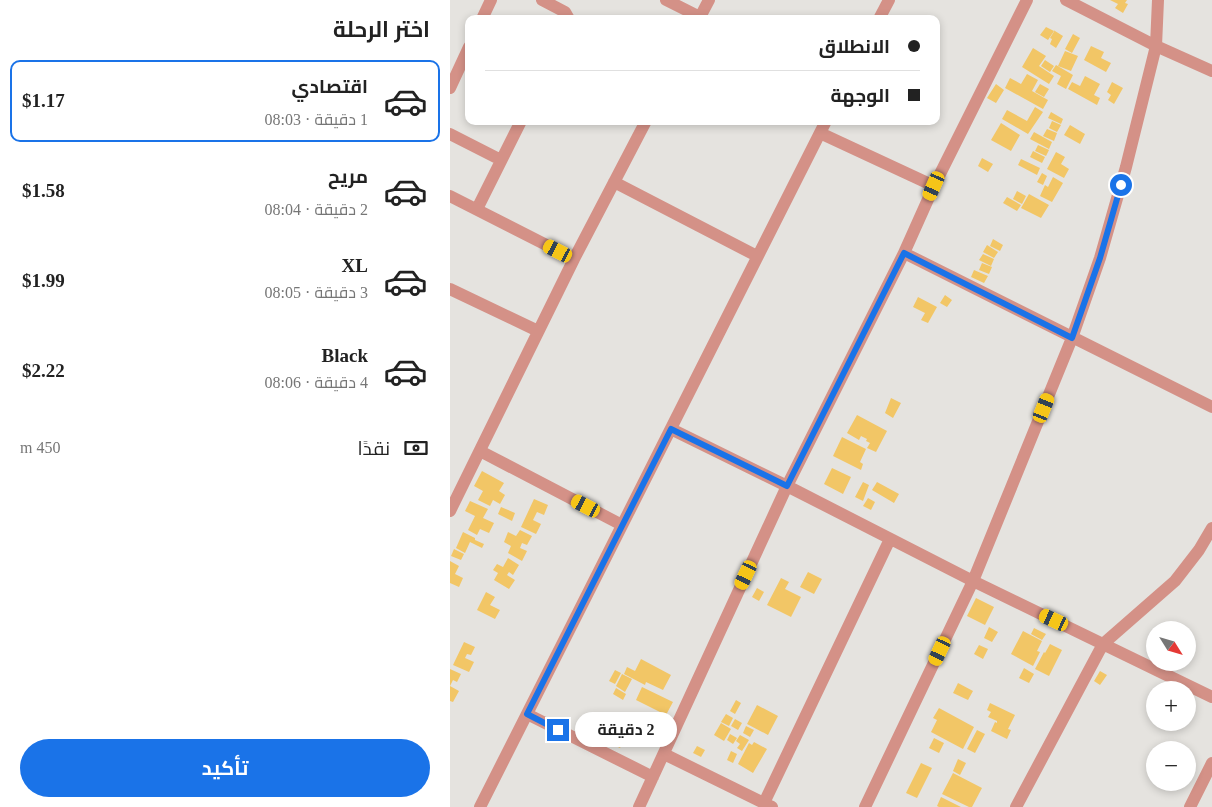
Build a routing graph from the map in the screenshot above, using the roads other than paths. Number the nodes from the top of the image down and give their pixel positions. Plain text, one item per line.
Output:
1 (491, 0) edge
2 (542, 0) edge
3 (666, 0) edge
4 (709, 0) edge
5 (889, 0) edge
6 (1028, 0) edge
7 (1066, 0) edge
8 (1158, 0) edge
9 (484, 15) edge
10 (567, 15) edge
11 (694, 15) edge
12 (701, 15) edge
13 (881, 15) edge
14 (1156, 46) junction
15 (465, 56) edge
16 (1212, 71) edge
17 (450, 88) edge
18 (519, 125) edge
19 (644, 125) edge
20 (823, 127) edge
21 (450, 134) edge
22 (501, 160) junction
23 (614, 182) junction
24 (934, 186) junction
25 (450, 196) edge
26 (477, 209) junction
27 (904, 253) junction
28 (757, 256) junction
29 (574, 259) junction
30 (450, 289) edge
31 (538, 331) junction
32 (1072, 338) junction
33 (1212, 407) edge
34 (671, 429) junction
35 (480, 451) junction
36 (787, 486) junction
37 (450, 511) edge
38 (622, 525) junction
39 (1212, 528) edge
40 (890, 539) junction
41 (973, 582) junction
42 (1103, 644) junction
43 (1212, 697) edge
44 (527, 714) junction
45 (664, 754) junction
46 (1212, 762) edge
47 (653, 777) junction
48 (768, 805) edge
49 (480, 807) edge
50 (639, 807) edge
51 (865, 807) edge
52 (1016, 807) edge
53 (1190, 807) edge

1 - 9 street
2 - 10 street
3 - 11 street
4 - 12 street
5 - 13 street
6 - 24 street
7 - 14 street
8 - 14 street
14 - 16 street
14 - 32 street
15 - 17 street
18 - 22 street
19 - 23 street
20 - 24 street
20 - 28 street
21 - 22 street
22 - 26 street
23 - 28 street
23 - 29 street
24 - 27 street
25 - 26 street
26 - 29 street
27 - 32 street
27 - 36 street
28 - 34 street
29 - 31 street
30 - 31 street
31 - 35 street
32 - 33 street
32 - 41 street
34 - 36 street
34 - 38 street
35 - 37 street
35 - 38 street
36 - 40 street
36 - 45 street
38 - 44 street
39 - 42 street
40 - 41 street
40 - 48 street
41 - 42 street
41 - 51 street
42 - 43 street
42 - 52 street
44 - 47 street
44 - 49 street
45 - 47 street
45 - 48 street
46 - 53 street
47 - 50 street

